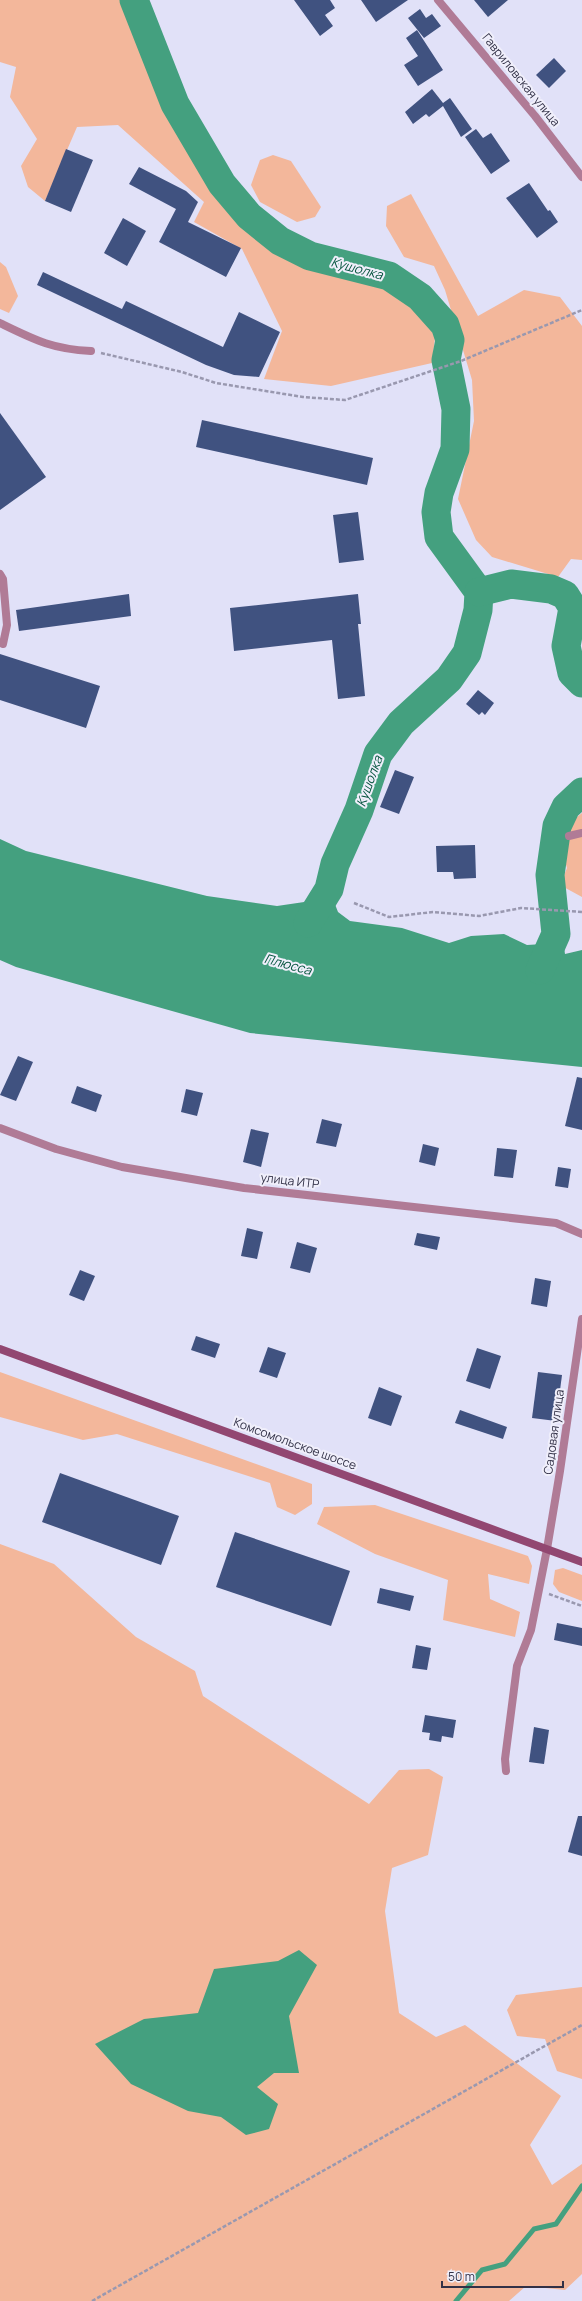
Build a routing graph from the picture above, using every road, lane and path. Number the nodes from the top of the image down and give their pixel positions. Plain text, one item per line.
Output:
1 (438, 0) edge
2 (582, 177) edge
3 (582, 310) edge
4 (0, 323) edge
5 (91, 351) joint
6 (0, 574) edge
7 (3, 644) dead end
8 (582, 833) edge
9 (569, 836) dead end
10 (354, 903) dead end
11 (582, 912) edge
12 (0, 1128) edge
13 (582, 1234) edge
14 (582, 1319) edge
15 (581, 1339) edge
16 (0, 1349) edge
17 (547, 1549) junction
18 (582, 1562) edge
19 (539, 1590) junction
20 (582, 1606) edge
21 (506, 1771) dead end
22 (582, 2025) edge
23 (92, 2301) edge

1 - 2 street, Гавриловская улица
3 - 5 path
4 - 5 street
6 - 7 street
8 - 9 street
10 - 11 path
12 - 13 street, улица ИТР
14 - 15 street, Садовая улица
15 - 17 street, Садовая улица
16 - 17 main road, Комсомольское шоссе
17 - 18 main road, Комсомольское шоссе
17 - 19 street, Садовая улица
19 - 20 path
19 - 21 street, Садовая улица
22 - 23 path

